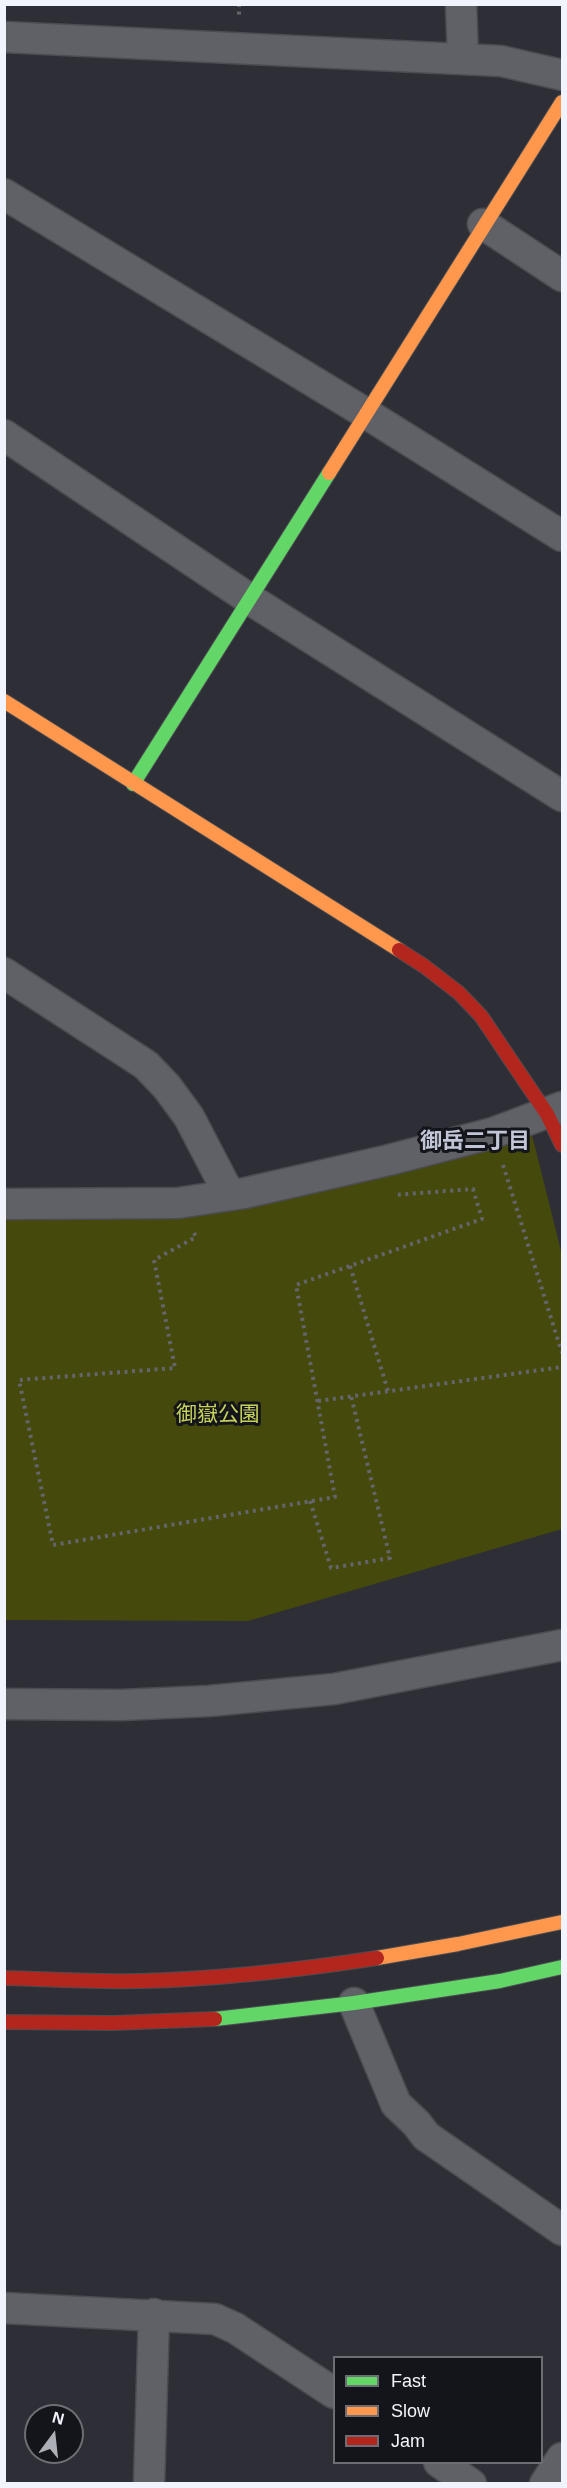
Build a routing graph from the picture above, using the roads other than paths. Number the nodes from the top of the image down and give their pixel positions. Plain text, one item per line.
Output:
1 (461, 4) edge
2 (4, 37) edge
3 (463, 58) junction
4 (562, 75) edge
5 (562, 102) edge
6 (4, 194) edge
7 (483, 224) junction
8 (562, 276) edge
9 (367, 414) junction
10 (4, 435) edge
11 (562, 536) edge
12 (251, 600) junction
13 (4, 701) edge
14 (133, 784) junction
15 (562, 796) edge
16 (4, 973) edge
17 (555, 1110) edge
18 (562, 1144) edge
19 (229, 1194) junction
20 (4, 1203) edge
21 (562, 1645) edge
22 (4, 1704) edge
23 (562, 1922) edge
24 (562, 1967) edge
25 (4, 1978) edge
26 (354, 2003) junction
27 (4, 2022) edge
28 (562, 2230) edge
29 (4, 2308) edge
30 (154, 2314) junction
31 (333, 2392) edge
32 (562, 2458) edge
33 (441, 2464) edge
34 (149, 2484) edge
35 (471, 2484) edge
36 (545, 2484) edge

1 - 3 street
2 - 3 street
3 - 4 street
5 - 7 street
6 - 9 street
7 - 8 street
7 - 9 street
9 - 11 street
9 - 12 street
10 - 12 street
12 - 14 street
12 - 15 street
13 - 14 street
14 - 17 street
16 - 19 street
17 - 18 street
17 - 19 street
19 - 20 street
21 - 22 street
23 - 25 street
24 - 26 street
26 - 27 street
26 - 28 street
29 - 30 street
30 - 31 street
30 - 34 street
32 - 36 street
33 - 35 street

